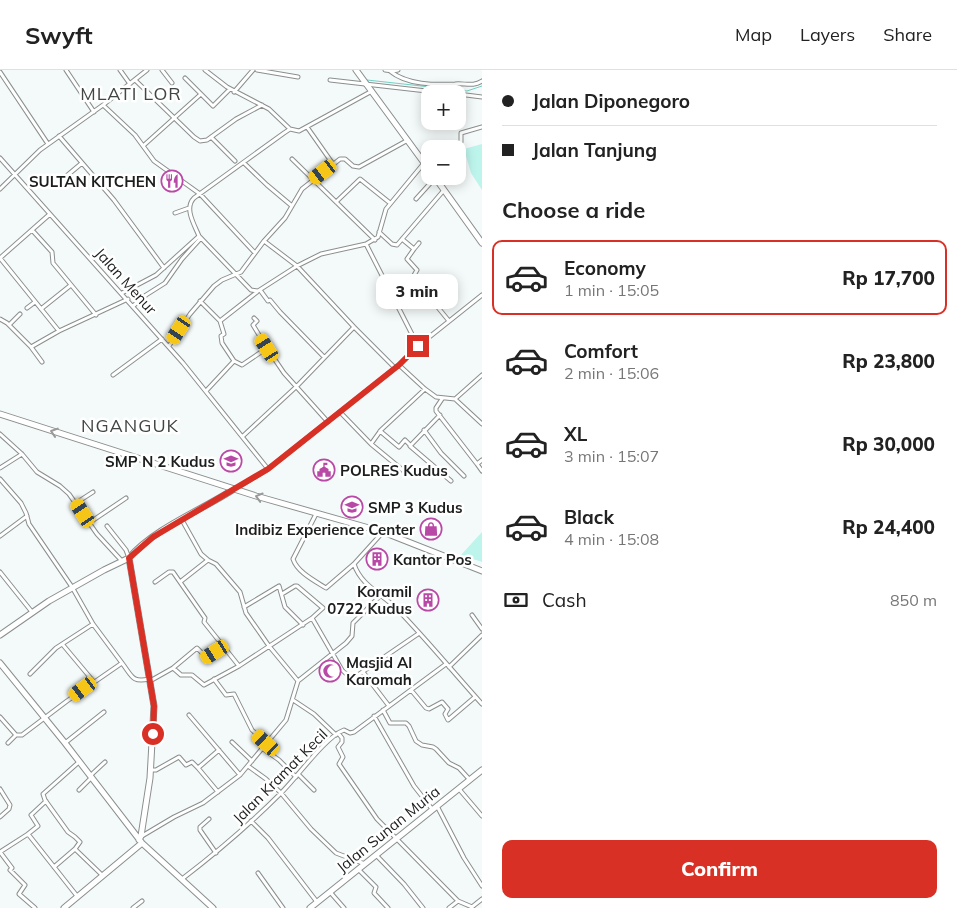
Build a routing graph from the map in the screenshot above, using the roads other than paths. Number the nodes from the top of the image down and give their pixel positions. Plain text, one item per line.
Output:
1 (66, 70) edge
2 (120, 70) edge
3 (146, 70) edge
4 (162, 70) edge
5 (205, 70) edge
6 (253, 70) edge
7 (258, 70) edge
8 (356, 70) edge
9 (387, 70) edge
10 (398, 70) edge
11 (0, 72) edge
12 (298, 77) dead end
13 (185, 78) dead end
14 (135, 80) junction
15 (330, 80) dead end
16 (482, 81) edge
17 (172, 83) dead end
18 (130, 84) junction
19 (368, 85) junction
20 (440, 85) edge
21 (466, 85) edge
22 (230, 89) junction
23 (421, 90) edge
24 (372, 91) junction
25 (234, 92) junction
26 (201, 94) junction
27 (466, 95) edge
28 (482, 98) edge
29 (103, 105) junction
30 (262, 105) junction
31 (94, 112) junction
32 (174, 117) junction
33 (307, 127) junction
34 (482, 127) edge
35 (290, 130) junction
36 (59, 136) junction
37 (210, 137) junction
38 (408, 140) junction
39 (461, 140) edge
40 (48, 144) junction
41 (143, 146) junction
42 (0, 158) edge
43 (421, 158) edge
44 (292, 159) dead end
45 (235, 161) dead end
46 (244, 162) junction
47 (82, 163) junction
48 (333, 164) junction
49 (421, 166) edge
50 (15, 175) junction
51 (64, 178) dead end
52 (312, 179) junction
53 (428, 185) edge
54 (441, 185) edge
55 (0, 189) edge
56 (444, 190) junction
57 (200, 194) junction
58 (416, 199) dead end
59 (336, 202) junction
60 (390, 203) junction
61 (292, 206) junction
62 (189, 208) junction
63 (175, 213) dead end
64 (50, 214) junction
65 (32, 230) junction
66 (379, 232) junction
67 (200, 237) junction
68 (402, 239) junction
69 (264, 240) junction
70 (375, 240) junction
71 (419, 243) dead end
72 (482, 243) edge
73 (366, 244) junction
74 (414, 248) junction
75 (255, 253) junction
76 (0, 258) edge
77 (297, 266) junction
78 (164, 268) junction
79 (236, 275) junction
80 (71, 285) junction
81 (259, 291) junction
82 (122, 292) junction
83 (482, 295) edge
84 (128, 299) junction
85 (200, 301) junction
86 (35, 302) junction
87 (133, 306) junction
88 (27, 308) dead end
89 (41, 309) junction
90 (20, 314) dead end
91 (96, 315) junction
92 (254, 318) dead end
93 (0, 319) edge
94 (449, 321) junction
95 (220, 322) junction
96 (9, 325) junction
97 (354, 328) junction
98 (60, 331) junction
99 (162, 339) junction
100 (169, 346) junction
101 (418, 346) junction
102 (31, 347) junction
103 (267, 348) junction
104 (324, 356) junction
105 (42, 362) dead end
106 (234, 362) junction
107 (399, 365) junction
108 (395, 368) junction
109 (113, 375) dead end
110 (480, 376) edge
111 (482, 381) edge
112 (297, 386) junction
113 (425, 388) junction
114 (206, 391) junction
115 (442, 399) junction
116 (455, 399) junction
117 (340, 412) junction
118 (0, 414) edge
119 (440, 415) junction
120 (328, 422) junction
121 (482, 422) edge
122 (424, 430) junction
123 (380, 431) junction
124 (0, 434) edge
125 (244, 436) junction
126 (372, 444) junction
127 (410, 446) junction
128 (22, 454) junction
129 (482, 460) edge
130 (477, 464) junction
131 (0, 468) edge
132 (268, 469) junction
133 (482, 471) edge
134 (405, 472) dead end
135 (464, 476) dead end
136 (0, 479) edge
137 (451, 481) dead end
138 (234, 489) junction
139 (93, 492) dead end
140 (126, 498) dead end
141 (76, 503) junction
142 (316, 514) junction
143 (27, 516) junction
144 (182, 520) junction
145 (89, 523) junction
146 (107, 526) dead end
147 (383, 532) junction
148 (0, 536) edge
149 (129, 558) junction
150 (121, 560) junction
151 (208, 560) junction
152 (354, 564) junction
153 (482, 571) edge
154 (0, 572) edge
155 (155, 582) dead end
156 (180, 582) junction
157 (72, 587) junction
158 (282, 594) junction
159 (381, 595) junction
160 (244, 607) junction
161 (33, 612) junction
162 (472, 615) dead end
163 (312, 618) junction
164 (93, 624) junction
165 (303, 625) junction
166 (0, 626) edge
167 (482, 629) edge
168 (2, 634) edge
169 (418, 634) junction
170 (482, 635) edge
171 (63, 645) junction
172 (224, 646) junction
173 (269, 646) junction
174 (332, 655) junction
175 (122, 663) junction
176 (0, 664) edge
177 (239, 666) junction
178 (447, 666) junction
179 (173, 668) junction
180 (363, 672) junction
181 (30, 674) dead end
182 (214, 679) junction
183 (150, 680) junction
184 (298, 681) junction
185 (94, 682) junction
186 (411, 690) junction
187 (475, 697) junction
188 (292, 700) junction
189 (482, 704) edge
190 (389, 706) junction
191 (383, 710) junction
192 (104, 712) dead end
193 (189, 715) dead end
194 (374, 716) junction
195 (0, 717) edge
196 (45, 717) junction
197 (337, 734) junction
198 (16, 735) junction
199 (8, 742) dead end
200 (232, 742) dead end
201 (65, 743) junction
202 (266, 743) junction
203 (262, 748) junction
204 (219, 750) junction
205 (79, 762) junction
206 (105, 762) dead end
207 (252, 762) junction
208 (248, 766) junction
209 (198, 768) junction
210 (151, 770) junction
211 (482, 770) edge
212 (240, 775) junction
213 (297, 775) junction
214 (91, 777) junction
215 (470, 780) junction
216 (0, 789) edge
217 (459, 789) junction
218 (79, 790) dead end
219 (314, 790) dead end
220 (218, 792) junction
221 (281, 793) junction
222 (46, 801) junction
223 (435, 808) junction
224 (482, 816) edge
225 (0, 817) edge
226 (208, 819) dead end
227 (251, 820) junction
228 (28, 834) junction
229 (396, 839) junction
230 (141, 840) junction
231 (75, 850) junction
232 (216, 853) junction
233 (376, 854) junction
234 (364, 864) junction
235 (54, 867) junction
236 (358, 869) junction
237 (258, 873) dead end
238 (102, 876) junction
239 (181, 880) junction
240 (482, 886) edge
241 (330, 892) junction
242 (77, 896) junction
243 (482, 899) edge
244 (142, 901) dead end
245 (458, 901) junction
246 (317, 902) junction
247 (35, 908) edge
248 (64, 908) edge
249 (134, 908) edge
250 (213, 908) edge
251 (283, 908) edge
252 (310, 908) edge
253 (344, 908) edge
254 (388, 908) edge
255 (423, 908) edge
256 (449, 908) edge

1 - 31 street
2 - 18 street
3 - 14 street
4 - 17 street
5 - 22 street
6 - 25 street
7 - 12 street
8 - 19 main road
9 - 10 street
9 - 20 street
11 - 40 street
13 - 26 street
14 - 18 street
14 - 32 street
15 - 19 street
16 - 21 street
18 - 29 street
19 - 23 street
19 - 24 main road
22 - 25 street
22 - 26 street
24 - 33 street
24 - 38 main road
25 - 30 street
26 - 32 street
27 - 28 street
29 - 31 street
29 - 41 street
30 - 35 street
30 - 37 street
31 - 36 street
32 - 37 street
32 - 41 street
33 - 35 street
33 - 48 street
34 - 39 street
35 - 46 street
36 - 40 street
36 - 47 street
37 - 45 street
38 - 43 main road
38 - 48 street
40 - 50 street
41 - 57 street
42 - 50 street, Jalan Menur
44 - 52 street
46 - 57 street
46 - 61 street
47 - 51 street
47 - 78 street
48 - 52 street
49 - 60 street
50 - 55 street
50 - 64 street, Jalan Menur
52 - 59 street
52 - 61 street
53 - 58 street
54 - 56 main road
56 - 68 street
56 - 72 main road
57 - 62 street
57 - 75 street
59 - 60 street
59 - 70 street
60 - 66 street
61 - 69 street
62 - 63 street
62 - 67 street
64 - 65 street
64 - 82 street, Jalan Menur
65 - 76 street
65 - 80 street
66 - 68 street
66 - 70 street
67 - 78 street
67 - 79 street
67 - 87 street
68 - 74 street
69 - 75 street
69 - 77 street
70 - 73 street
71 - 74 street
73 - 77 street
73 - 101 street
74 - 94 street
75 - 79 street
76 - 86 street
77 - 81 street
77 - 97 street
78 - 82 street
79 - 81 street
79 - 85 street
80 - 89 street
80 - 91 street
81 - 95 street
81 - 104 street
82 - 84 street, Jalan Menur
83 - 94 street
84 - 87 street, Jalan Menur
84 - 91 street
85 - 95 street
85 - 100 street
86 - 88 street
86 - 89 street
87 - 99 street, Jalan Menur
89 - 98 street
90 - 96 street
91 - 98 street
92 - 103 street
93 - 96 street
94 - 101 street
95 - 106 street
96 - 102 street
97 - 104 street
97 - 108 street
98 - 102 street
99 - 100 street, Jalan Menur
99 - 109 street
100 - 114 street, Jalan Menur
101 - 107 street
102 - 105 street
103 - 106 street
103 - 112 street
104 - 112 street
106 - 114 street
107 - 108 street
107 - 113 street
108 - 117 street
110 - 111 street
110 - 116 street
112 - 120 street
112 - 125 street
113 - 115 street
113 - 123 street
114 - 125 street, Jalan Menur
115 - 116 street
115 - 119 street
116 - 121 street
117 - 120 street
117 - 126 street
138 -> 118 main road
119 - 122 street
119 - 130 street
120 - 132 street
122 - 127 street
122 - 135 street
123 - 126 street
123 - 127 street
124 - 128 street
125 - 132 street, Jalan Menur
126 - 134 street
127 - 137 street
128 - 131 street
128 - 141 street
129 - 130 street
130 - 133 street
132 - 138 street
136 - 143 street
142 -> 138 main road
138 - 144 main road
139 - 141 street
140 - 145 street
141 - 145 street
142 - 147 main road
142 - 152 street
143 - 148 street
143 - 157 street
144 - 149 main road
144 - 151 street
145 - 150 street
146 - 149 street
147 - 152 street
147 - 153 main road
149 - 150 main road
149 - 183 main road
150 - 157 main road
151 - 156 street
151 - 160 street
152 - 159 street
154 - 161 street
155 - 156 street
156 - 172 street
157 - 161 main road
157 - 164 street
158 - 160 street
158 - 163 street
158 - 165 street
159 - 169 street
159 - 174 street
160 - 173 street
161 - 168 main road
162 - 167 street
163 - 165 street
163 - 174 street
164 - 171 street
164 - 175 street
165 - 173 street
166 - 168 street
169 - 178 street
169 - 180 street
170 - 178 street, Jalan Kramat Kecil
171 - 181 street
171 - 185 street
172 - 177 street
172 - 179 street
173 - 177 street
173 - 184 street
174 - 180 street
174 - 184 street
175 - 183 street
175 - 185 street
176 - 196 main road
177 - 182 street
178 - 186 street, Jalan Kramat Kecil
178 - 187 street
179 - 182 street
179 - 183 street
180 - 190 street
182 - 202 street
183 - 210 main road
184 - 188 street
185 - 196 street
186 - 187 street
186 - 190 street, Jalan Kramat Kecil
187 - 189 street
188 - 197 street
188 - 202 street
190 - 191 street, Jalan Kramat Kecil
191 - 194 street, Jalan Kramat Kecil
191 - 215 street
192 - 201 street
193 - 204 street
194 - 197 street, Jalan Kramat Kecil
194 - 223 street
195 - 198 street
196 - 198 street
196 - 201 main road
197 - 213 street, Jalan Kramat Kecil
197 - 229 street
198 - 199 street
200 - 207 street
201 - 205 main road
202 - 203 street
203 - 207 street
203 - 213 street
204 - 209 street
204 - 212 street
205 - 214 main road
205 - 222 street
206 - 214 street
207 - 208 street
208 - 212 street
208 - 221 street
209 - 210 street
209 - 220 street
210 - 230 main road
211 - 215 main road, Jalan Sunan Muria
212 - 220 street
213 - 219 street
213 - 221 street, Jalan Kramat Kecil
214 - 218 street
214 - 230 main road
215 - 217 main road, Jalan Sunan Muria
216 - 225 street
217 - 223 main road, Jalan Sunan Muria
217 - 224 street
220 - 230 street
221 - 227 street, Jalan Kramat Kecil
221 - 234 street
222 - 228 street
222 - 231 street
223 - 229 main road, Jalan Sunan Muria
223 - 240 street
226 - 232 street
227 - 232 street, Jalan Kramat Kecil
227 - 246 street
228 - 235 street
228 - 247 street
229 - 233 main road, Jalan Sunan Muria
229 - 245 street
230 - 238 main road
230 - 239 main road
231 - 235 street
231 - 238 street
232 - 239 street, Jalan Kramat Kecil
233 - 234 main road, Jalan Sunan Muria
233 - 255 street
234 - 236 main road, Jalan Sunan Muria
235 - 242 street
236 - 241 main road, Jalan Sunan Muria
236 - 254 street
237 - 251 street
238 - 242 main road
239 - 250 main road
241 - 246 main road, Jalan Sunan Muria
241 - 253 street
242 - 248 main road
243 - 245 street
244 - 249 street
245 - 256 street
246 - 252 main road, Jalan Sunan Muria

